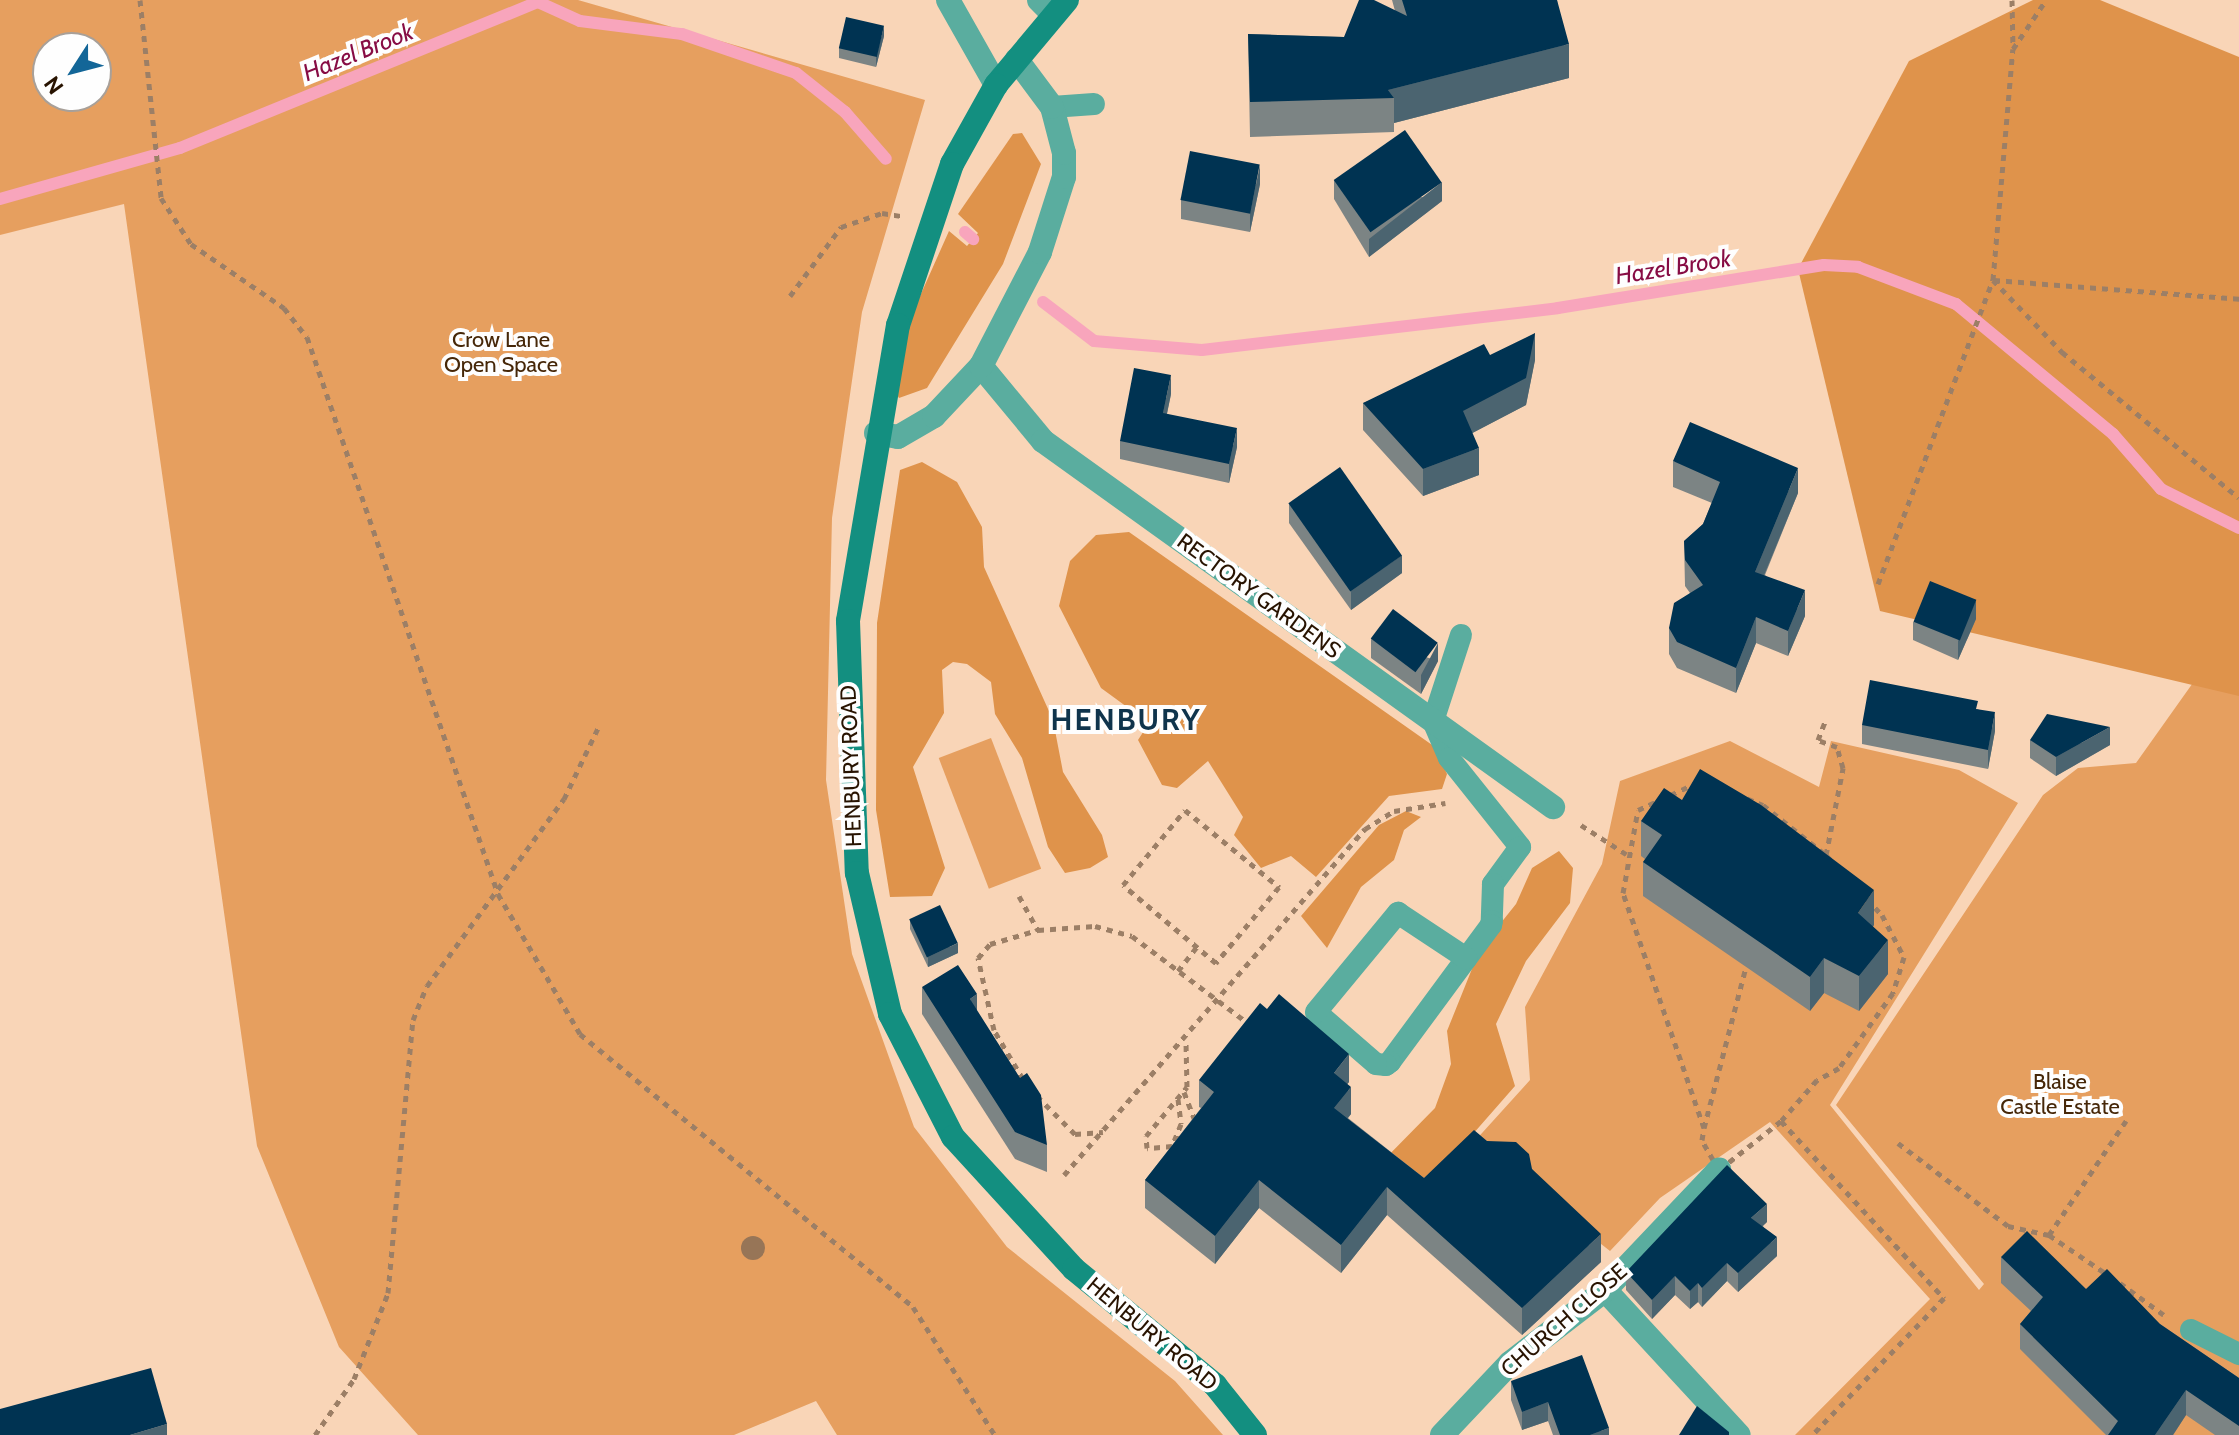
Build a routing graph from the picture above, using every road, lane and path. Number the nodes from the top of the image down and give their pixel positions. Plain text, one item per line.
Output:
1 (140, 0) edge
2 (948, 0) edge
3 (2012, 0) edge
4 (2046, 0) edge
5 (1053, 5) edge
6 (2013, 49) junction
7 (1017, 60) junction
8 (996, 85) junction
9 (1094, 104) dead end
10 (1052, 107) junction
11 (931, 220) junction
12 (1993, 280) junction
13 (790, 296) dead end
14 (2239, 299) edge
15 (981, 366) junction
16 (876, 433) junction
17 (2239, 498) edge
18 (1878, 584) dead end
19 (1461, 635) dead end
20 (1826, 719) dead end
21 (1433, 721) junction
22 (598, 728) dead end
23 (1481, 799) junction
24 (1553, 807) joint
25 (1627, 855) junction
26 (1826, 855) junction
27 (498, 894) junction
28 (1019, 896) dead end
29 (1038, 930) junction
30 (1197, 947) junction
31 (1466, 958) junction
32 (1746, 967) edge
33 (1178, 971) junction
34 (1216, 1005) junction
35 (1263, 1025) edge
36 (1186, 1042) junction
37 (1184, 1091) junction
38 (1178, 1099) junction
39 (1781, 1121) junction
40 (2126, 1121) dead end
41 (1104, 1132) junction
42 (1204, 1132) edge
43 (1898, 1143) dead end
44 (1719, 1170) joint
45 (1064, 1175) dead end
46 (2049, 1235) junction
47 (1605, 1290) junction
48 (2191, 1330) joint
49 (2239, 1354) edge
50 (315, 1435) edge
51 (995, 1435) edge
52 (1255, 1435) edge
53 (1442, 1435) edge
54 (1739, 1435) edge
55 (1812, 1435) edge

1 - 27 path
2 - 8 street
3 - 6 path
4 - 6 path
5 - 7 main road, HENBURY ROAD
6 - 12 path
7 - 8 main road, HENBURY ROAD
7 - 10 street
8 - 11 main road, HENBURY ROAD
9 - 10 lane
10 - 15 street
11 - 13 path
11 - 16 main road, HENBURY ROAD
12 - 14 path
12 - 17 path
12 - 18 path
15 - 16 street
15 - 21 street, RECTORY GARDENS
16 - 52 main road, HENBURY ROAD
19 - 21 lane
20 - 26 path
21 - 23 lane
21 - 24 street, RECTORY GARDENS
22 - 27 path
23 - 31 lane
23 - 34 path
24 - 25 path
25 - 26 path
25 - 32 path
26 - 39 path
27 - 50 path
27 - 51 path
28 - 29 path
29 - 33 path
29 - 41 path
30 - 30 path
30 - 33 path
31 - 31 lane
33 - 34 path
34 - 35 path
34 - 36 path
36 - 37 path
36 - 41 path
37 - 38 path
37 - 42 path
38 - 38 path
39 - 44 path
39 - 55 path
40 - 46 path
41 - 45 path
43 - 46 path
44 - 47 street, CHURCH CLOSE
46 - 48 path
47 - 53 street, CHURCH CLOSE
47 - 54 street
48 - 49 lane

